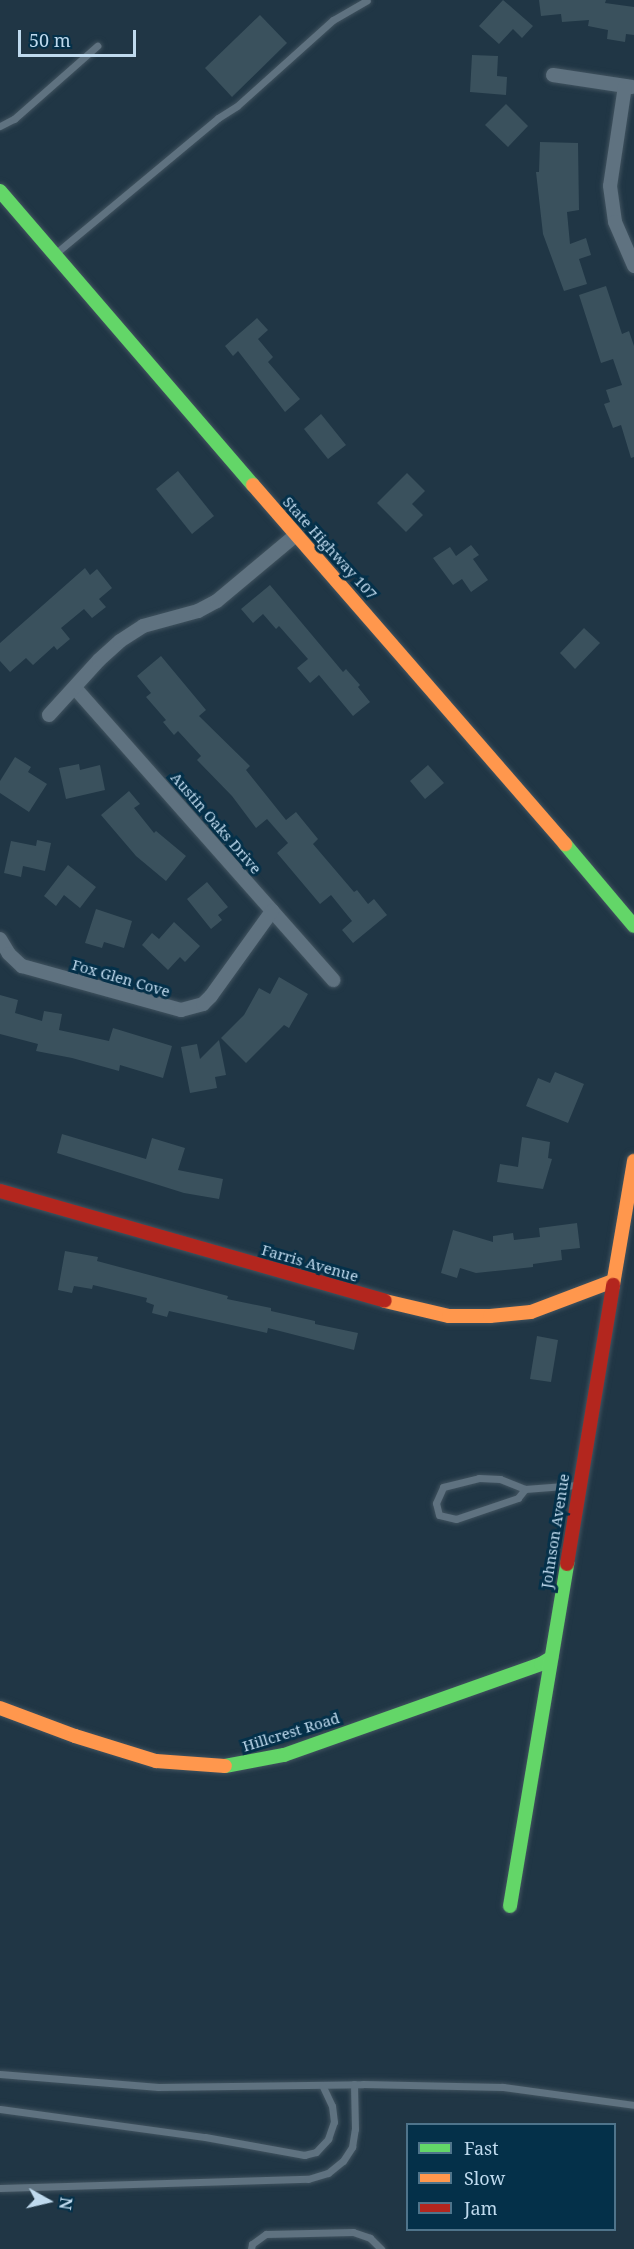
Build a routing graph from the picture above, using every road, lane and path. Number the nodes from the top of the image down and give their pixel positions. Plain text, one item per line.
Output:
1 (366, 0) edge
2 (97, 46) dead end
3 (553, 75) dead end
4 (630, 86) edge
5 (0, 126) edge
6 (0, 192) edge
7 (54, 255) junction
8 (634, 266) edge
9 (296, 536) junction
10 (75, 688) junction
11 (49, 715) dead end
12 (272, 911) junction
13 (634, 926) edge
14 (0, 939) edge
15 (333, 980) dead end
16 (634, 1161) edge
17 (0, 1191) edge
18 (613, 1281) junction
19 (579, 1485) junction
20 (525, 1489) junction
21 (550, 1658) junction
22 (0, 1708) edge
23 (510, 1906) dead end
24 (0, 2074) edge
25 (354, 2084) junction
26 (322, 2085) junction
27 (634, 2105) edge
28 (0, 2109) edge
29 (0, 2188) edge
30 (251, 2249) edge
31 (381, 2249) edge

1 - 7 lane
2 - 5 lane
3 - 4 street
4 - 8 street
6 - 7 street, State Highway 107
7 - 9 street, State Highway 107
9 - 10 street
9 - 13 street, State Highway 107
10 - 11 street
10 - 12 street, Austin Oaks Drive
12 - 14 street, Fox Glen Cove
12 - 15 street, Austin Oaks Drive
16 - 18 street, Johnson Avenue
17 - 18 street, Farris Avenue
18 - 19 street, Johnson Avenue
19 - 20 lane
19 - 21 street, Johnson Avenue
20 - 20 lane
21 - 22 street, Hillcrest Road
21 - 23 street, Johnson Avenue
24 - 26 lane
25 - 26 lane
25 - 27 lane
25 - 29 lane
26 - 28 lane
30 - 31 lane

